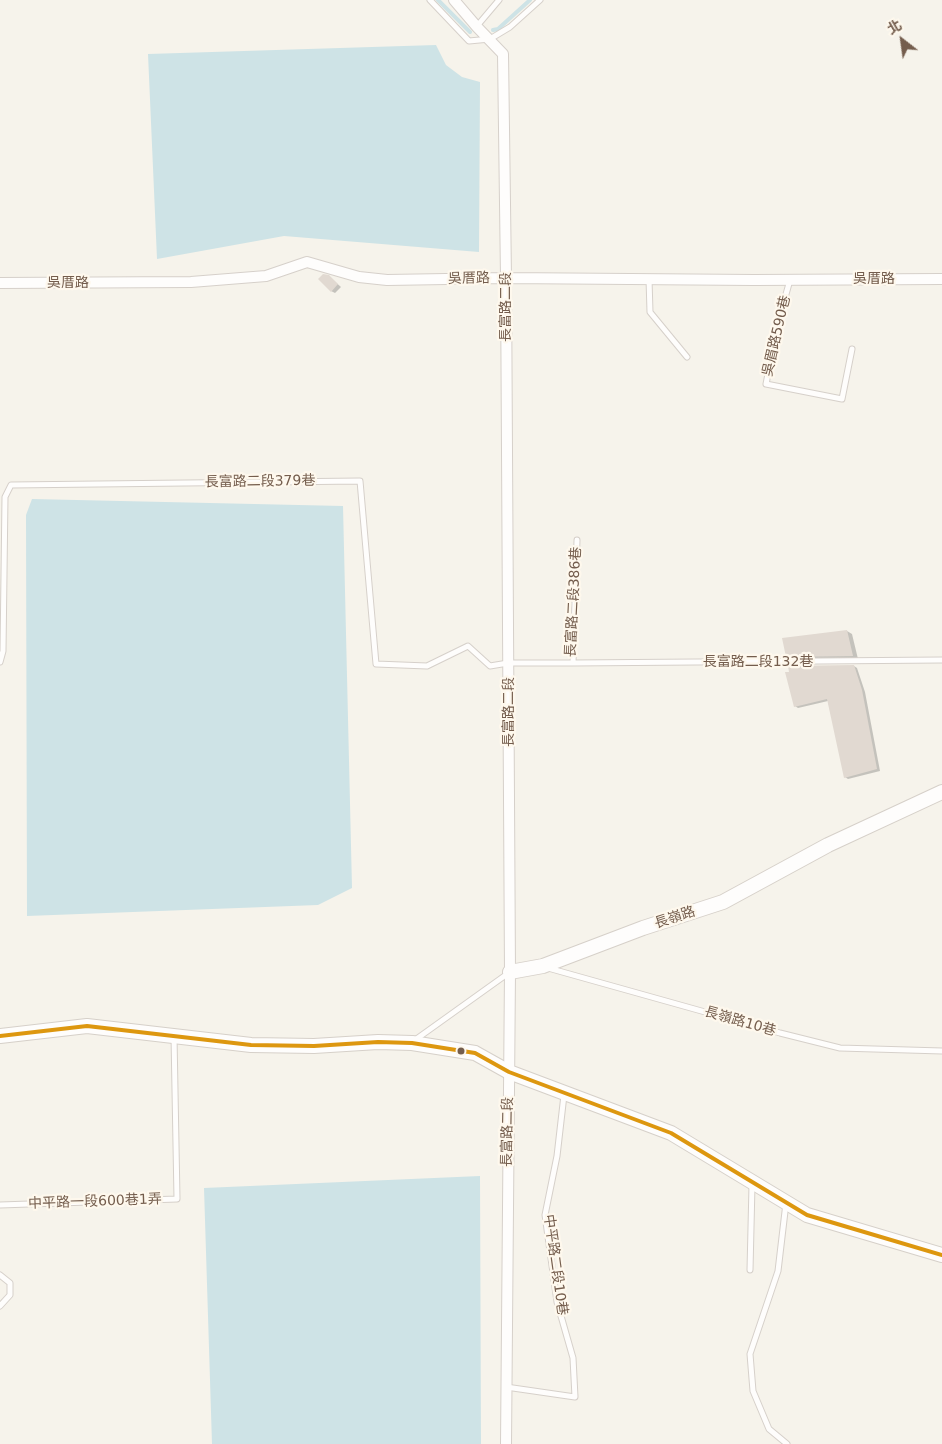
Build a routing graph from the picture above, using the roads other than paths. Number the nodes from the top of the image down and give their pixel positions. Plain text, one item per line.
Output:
1 (430, 0) edge
2 (454, 0) edge
3 (499, 0) edge
4 (540, 0) edge
5 (477, 27) junction
6 (490, 40) junction
7 (506, 278) junction
8 (649, 279) junction
9 (942, 279) edge
10 (790, 280) junction
11 (0, 283) edge
12 (852, 349) dead end
13 (686, 356) dead end
14 (577, 540) dead end
15 (942, 660) edge
16 (0, 662) edge
17 (508, 663) junction
18 (573, 663) junction
19 (942, 792) edge
20 (543, 966) junction
21 (510, 972) junction
22 (0, 1036) edge
23 (174, 1036) junction
24 (412, 1042) junction
25 (942, 1051) edge
26 (509, 1072) junction
27 (564, 1092) junction
28 (752, 1182) junction
29 (786, 1203) junction
30 (0, 1206) edge
31 (942, 1255) edge
32 (750, 1270) dead end
33 (0, 1275) edge
34 (0, 1306) edge
35 (506, 1386) junction
36 (506, 1444) edge
37 (787, 1444) edge

1 - 6 lane
2 - 5 street, 長富路二段
3 - 5 lane
4 - 6 lane
5 - 6 street, 長富路二段
6 - 7 street, 長富路二段
7 - 8 street, 吳厝路
7 - 11 street, 吳厝路
7 - 17 street, 長富路二段
8 - 10 street, 吳厝路
8 - 13 lane
9 - 10 street, 吳厝路
10 - 12 lane, 吳眉路590巷
14 - 18 lane, 長富路二段386巷
15 - 18 lane, 長富路二段132巷
16 - 17 lane, 長富路二段379巷
17 - 18 lane, 長富路二段386巷
17 - 21 street, 長富路二段
19 - 20 street, 長嶺路
20 - 21 street, 長嶺路
20 - 25 lane, 長嶺路10巷
21 - 24 lane, 長嶺路
21 - 26 street, 長富路二段
22 - 23 street
23 - 24 street
23 - 30 lane, 中平路一段600巷1弄
24 - 26 street
26 - 27 street
26 - 35 street, 長富路二段
27 - 28 street
27 - 35 lane, 中平路二段10巷
28 - 29 street
28 - 32 lane
29 - 31 street
29 - 37 lane
33 - 34 lane
35 - 36 street, 長富路二段

